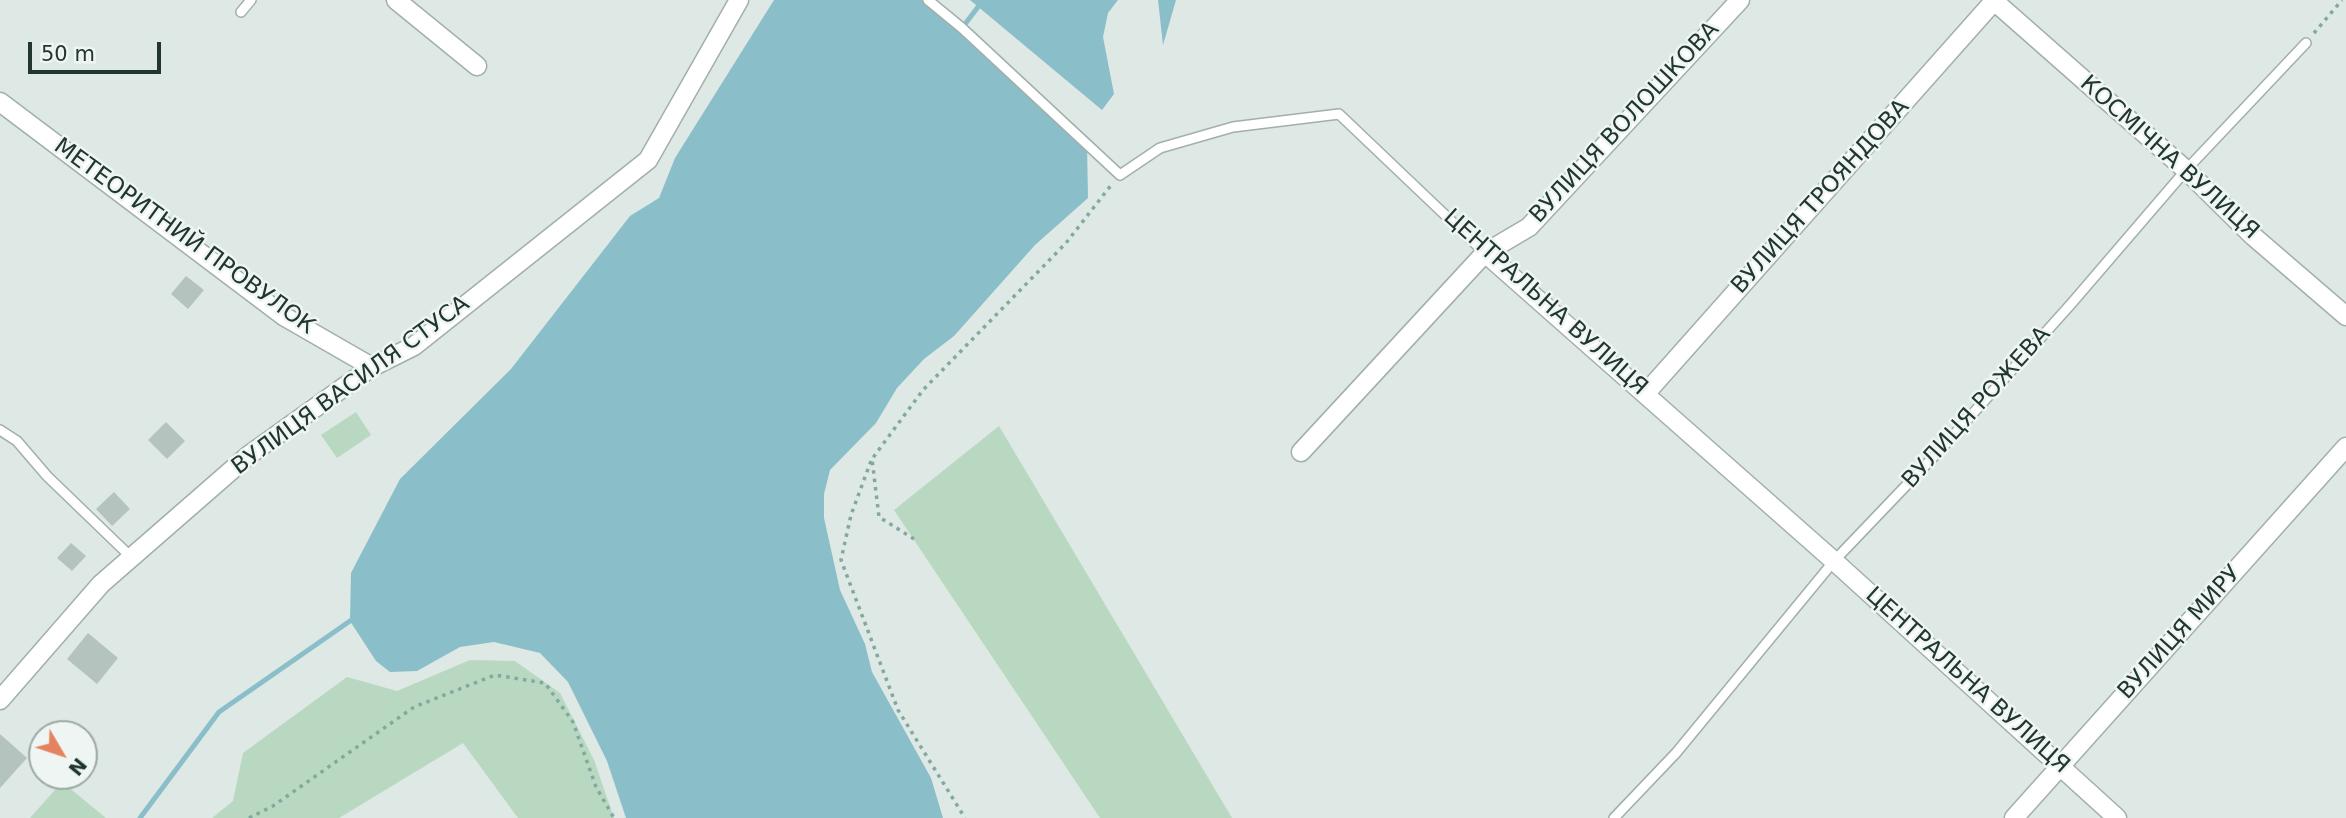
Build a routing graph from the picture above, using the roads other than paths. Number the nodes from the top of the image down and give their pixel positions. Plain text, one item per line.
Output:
1 (251, 0) edge
2 (396, 0) edge
3 (739, 0) edge
4 (928, 0) edge
5 (1740, 0) edge
6 (1994, 0) edge
7 (241, 12) dead end
8 (2306, 43) road end
9 (477, 66) dead end
10 (0, 102) edge
11 (2186, 170) junction
12 (1485, 253) junction
13 (2346, 316) edge
14 (372, 367) junction
15 (1646, 393) junction
16 (0, 430) edge
17 (2346, 447) edge
18 (1301, 452) dead end
19 (131, 557) junction
20 (1834, 561) junction
21 (0, 700) edge
22 (2061, 765) junction
23 (1614, 818) edge
24 (2014, 818) edge
25 (2117, 818) edge

1 - 7 lane
2 - 9 street
3 - 14 street, ВУЛИЦЯ ВАСИЛЯ СТУСА
4 - 12 lane, ЦЕНТРАЛЬНА ВУЛИЦЯ
5 - 12 street, ВУЛИЦЯ ВОЛОШКОВА
6 - 11 street, КОСМІЧНА ВУЛИЦЯ
6 - 15 street, ВУЛИЦЯ ТРОЯНДОВА
8 - 11 lane, ВУЛИЦЯ РОЖЕВА
10 - 14 street, МЕТЕОРИТНИЙ ПРОВУЛОК
11 - 13 street, КОСМІЧНА ВУЛИЦЯ
11 - 20 lane, ВУЛИЦЯ РОЖЕВА
12 - 15 street, ЦЕНТРАЛЬНА ВУЛИЦЯ
12 - 18 street, ВУЛИЦЯ ВОЛОШКОВА
14 - 19 street, ВУЛИЦЯ ВАСИЛЯ СТУСА
15 - 20 street, ЦЕНТРАЛЬНА ВУЛИЦЯ
16 - 19 lane
17 - 22 street, ВУЛИЦЯ МИРУ
19 - 21 street, ВУЛИЦЯ ВАСИЛЯ СТУСА
20 - 22 street, ЦЕНТРАЛЬНА ВУЛИЦЯ
20 - 23 lane, ВУЛИЦЯ РОЖЕВА
22 - 24 street, ВУЛИЦЯ МИРУ
22 - 25 street, ЦЕНТРАЛЬНА ВУЛИЦЯ

